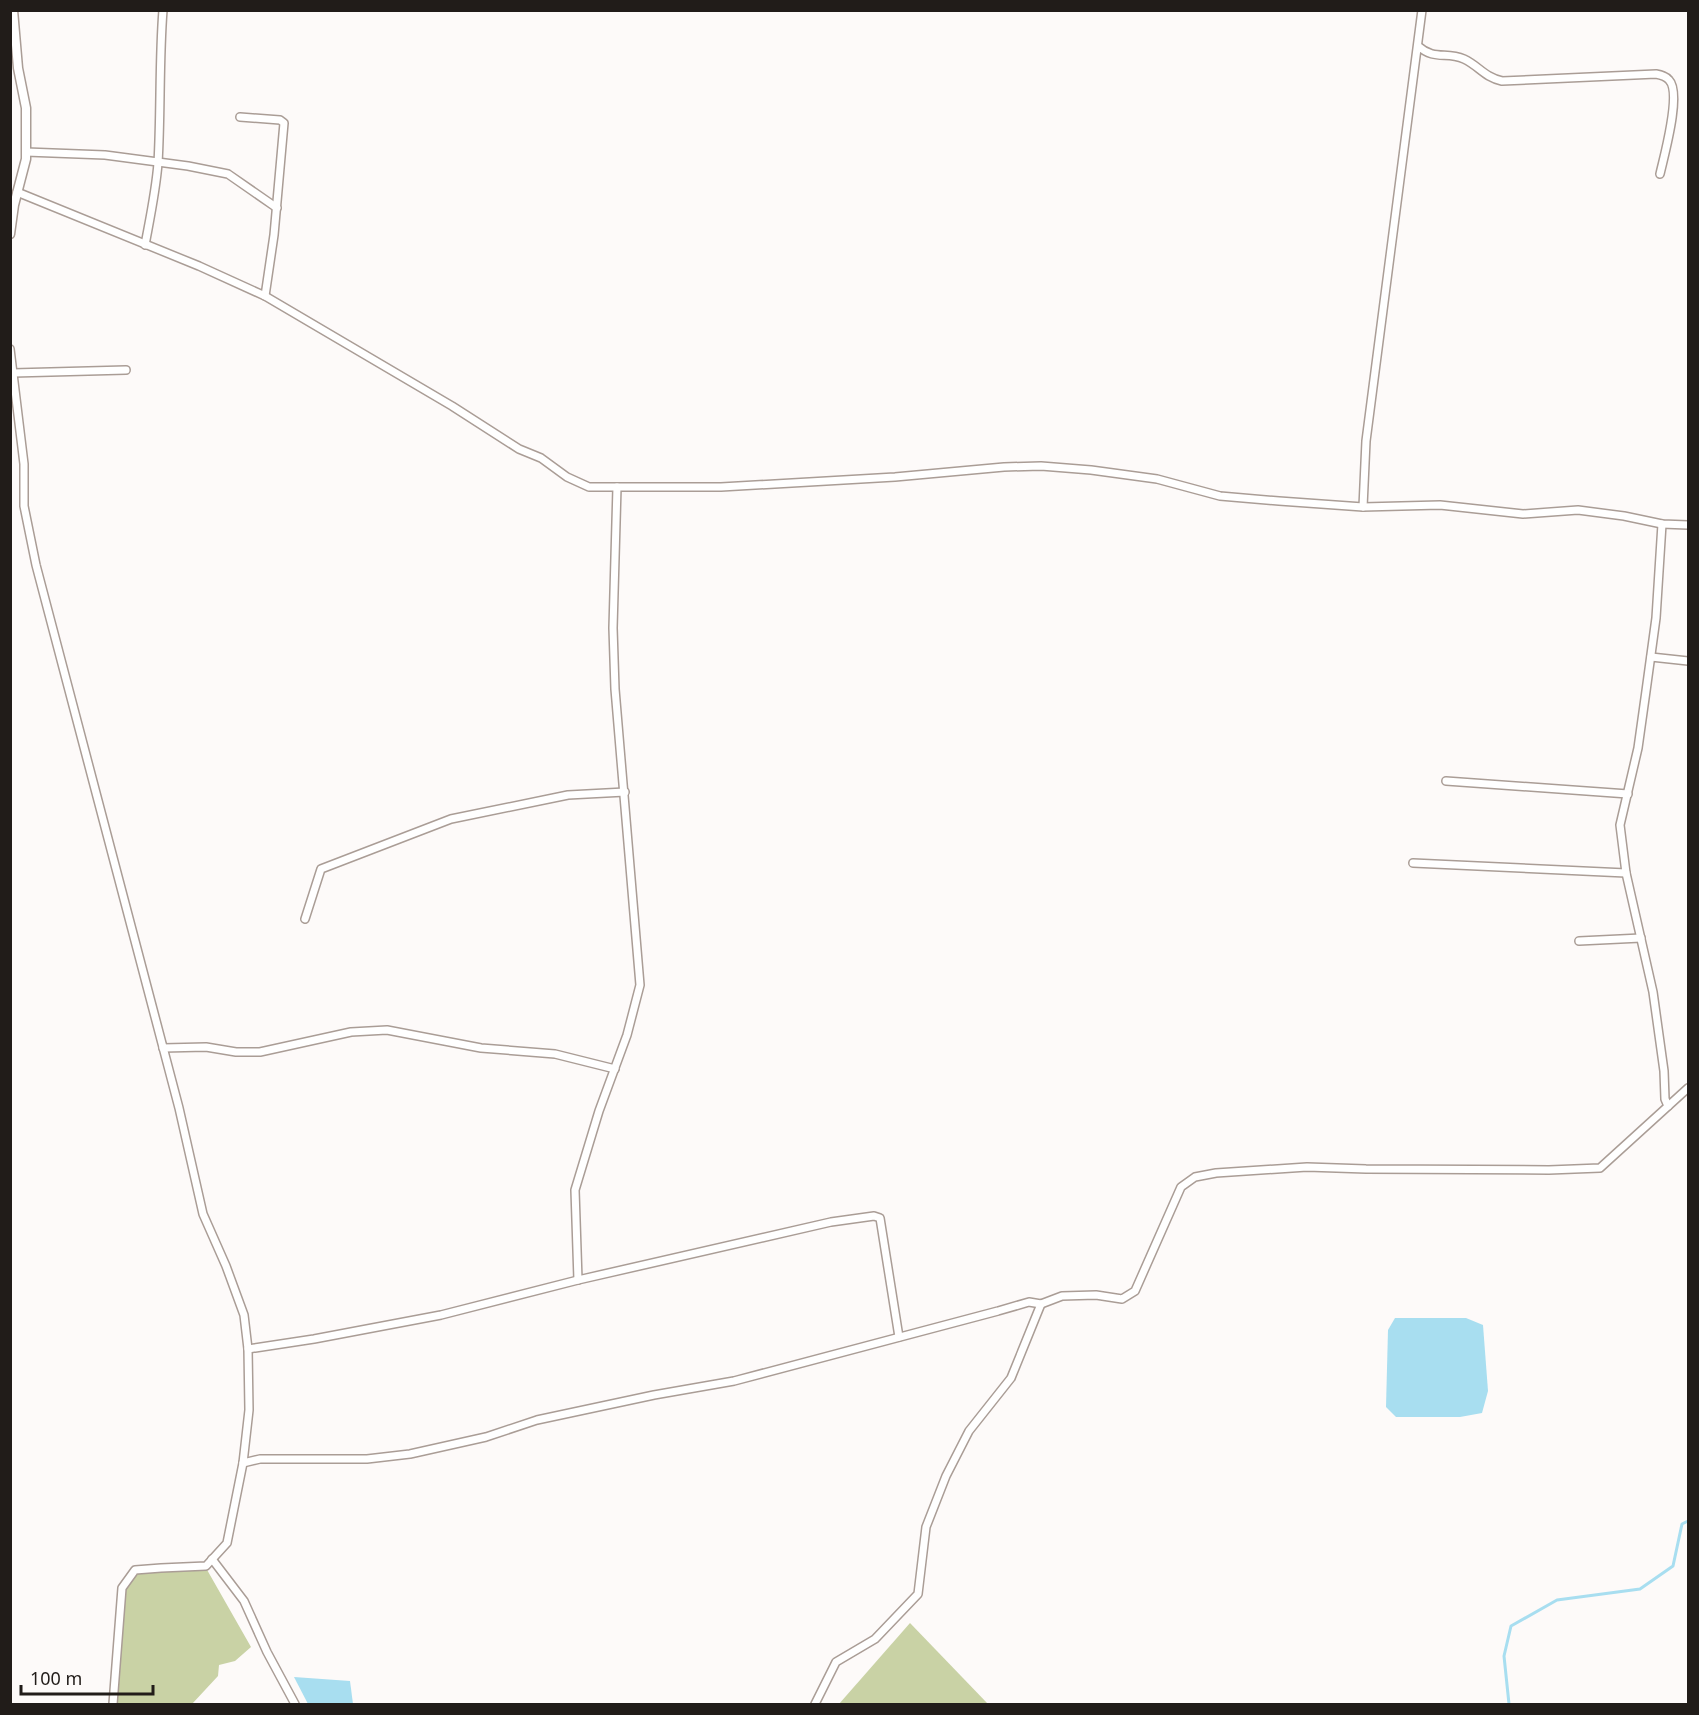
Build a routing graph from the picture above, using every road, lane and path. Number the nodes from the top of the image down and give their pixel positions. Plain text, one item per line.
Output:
1 (13, 10) edge
2 (163, 10) edge
3 (1422, 10) edge
4 (1418, 46) junction
5 (240, 117) dead end
6 (26, 152) junction
7 (158, 163) junction
8 (1660, 174) dead end
9 (18, 192) junction
10 (277, 208) junction
11 (10, 234) edge
12 (146, 245) junction
13 (265, 297) junction
14 (10, 349) edge
15 (126, 370) dead end
16 (13, 373) junction
17 (617, 487) junction
18 (1363, 507) junction
19 (1662, 524) junction
20 (1689, 525) edge
21 (1651, 657) junction
22 (1689, 661) edge
23 (1446, 781) dead end
24 (625, 792) junction
25 (1628, 794) junction
26 (1413, 863) dead end
27 (1626, 873) junction
28 (305, 918) dead end
29 (1641, 938) junction
30 (1579, 941) dead end
31 (163, 1048) junction
32 (615, 1069) junction
33 (1689, 1088) edge
34 (1668, 1107) junction
35 (578, 1280) junction
36 (1041, 1304) junction
37 (899, 1337) junction
38 (248, 1349) junction
39 (243, 1463) junction
40 (212, 1559) junction
41 (113, 1704) edge
42 (295, 1704) edge
43 (815, 1704) edge

1 - 6 street
2 - 7 street
3 - 4 street
4 - 8 street
4 - 18 street
5 - 10 street
6 - 7 street
6 - 9 street
7 - 10 street
7 - 12 street
9 - 11 street
9 - 12 street
10 - 13 street
12 - 13 street
13 - 17 street
14 - 16 street
15 - 16 street
16 - 31 street
17 - 18 street
17 - 24 street
18 - 19 street
19 - 20 street
19 - 21 street
21 - 22 street
21 - 25 street
23 - 25 street
24 - 28 street
24 - 32 street
25 - 27 street
26 - 27 street
27 - 29 street
29 - 30 street
29 - 34 street
31 - 32 street
31 - 38 street
32 - 35 street
33 - 34 street
34 - 36 street
35 - 37 street
35 - 38 street
36 - 37 street
36 - 43 street
37 - 39 street
38 - 39 street
39 - 40 street
40 - 41 street
40 - 42 street

